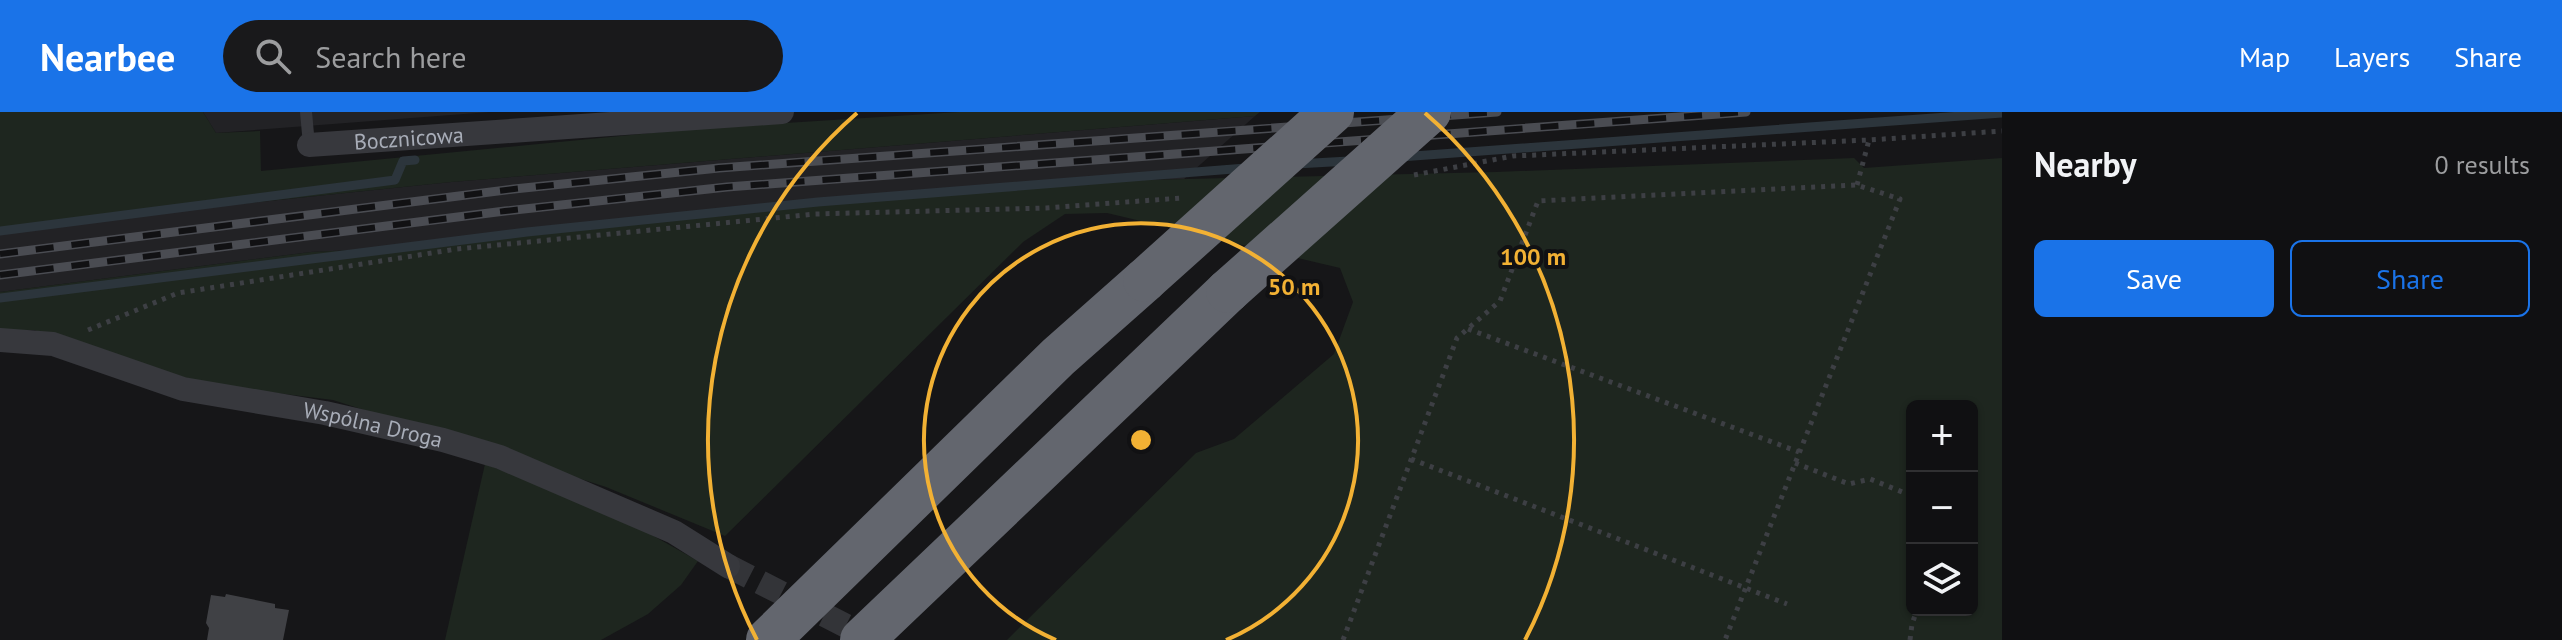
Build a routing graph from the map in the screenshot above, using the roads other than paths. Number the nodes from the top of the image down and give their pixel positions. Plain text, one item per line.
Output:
1 (306, 112) edge
2 (782, 112) edge
3 (1332, 112) edge
4 (1429, 112) edge
5 (309, 145) joint
6 (0, 340) edge
7 (728, 566) tunnel mouth
8 (768, 640) edge
9 (862, 640) edge

1 - 5 lane, Bocznicowa
2 - 5 street, Bocznicowa
3 - 8 highway, bridge
4 - 9 highway, bridge
6 - 7 street, Wspólna Droga

